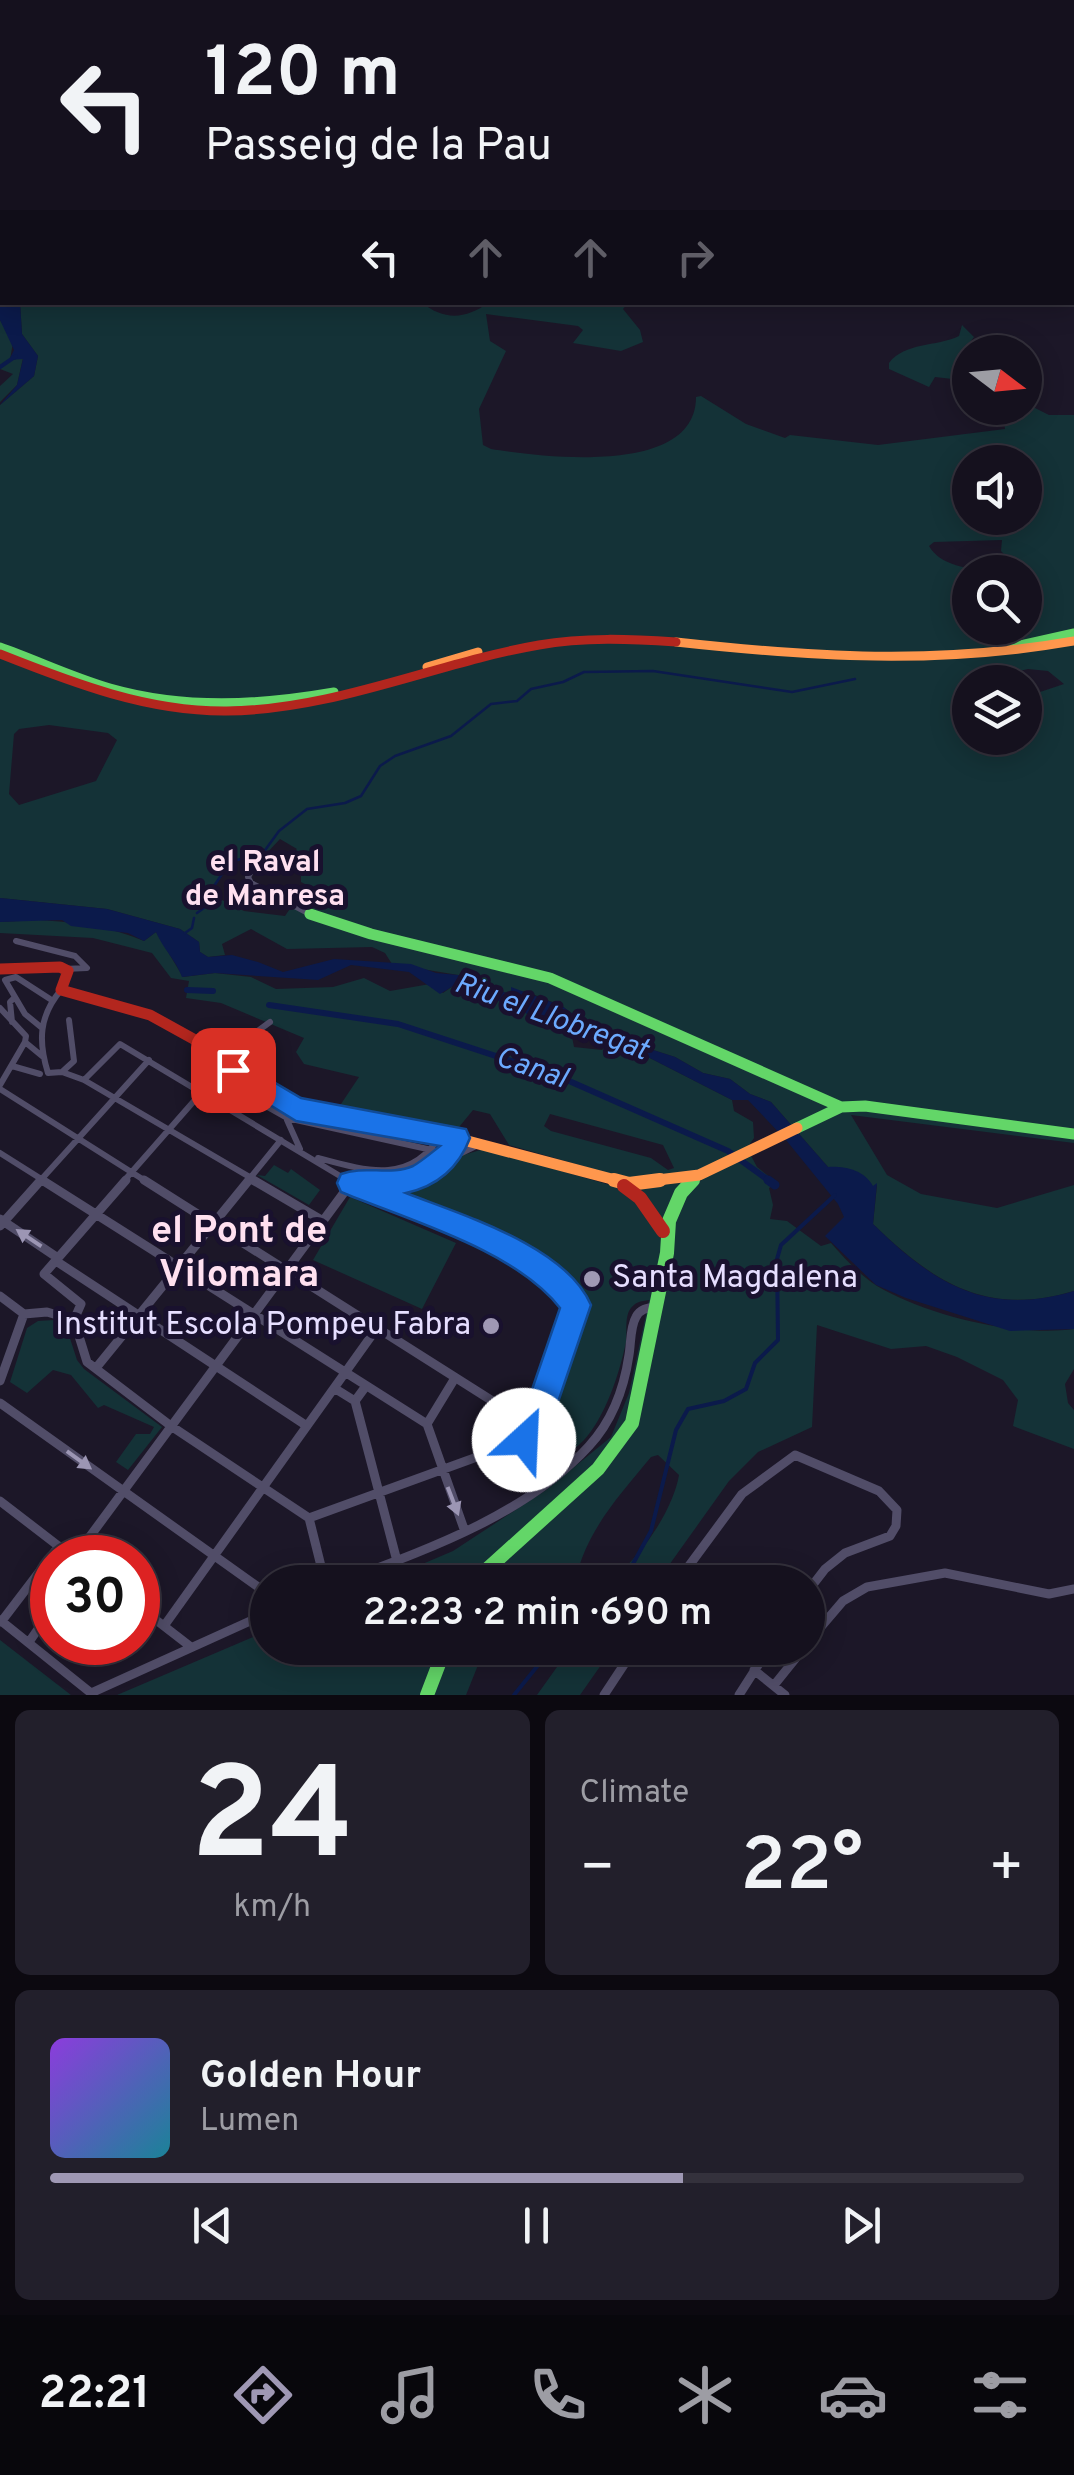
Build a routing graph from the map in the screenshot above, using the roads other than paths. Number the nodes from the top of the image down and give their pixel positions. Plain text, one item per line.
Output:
1 (1074, 637) edge
2 (0, 650) edge
3 (280, 856) dead end
4 (310, 914) joint
5 (16, 941) dead end
6 (63, 969) junction
7 (3, 974) edge
8 (61, 990) junction
9 (14, 997) junction
10 (50, 999) junction
11 (0, 1008) edge
12 (69, 1020) dead end
13 (12, 1022) junction
14 (270, 1022) dead end
15 (42, 1028) junction
16 (26, 1042) junction
17 (43, 1056) junction
18 (149, 1060) junction
19 (230, 1063) junction
20 (12, 1066) junction
21 (62, 1072) junction
22 (44, 1073) junction
23 (215, 1077) dead end
24 (84, 1080) junction
25 (0, 1087) edge
26 (200, 1092) junction
27 (115, 1098) junction
28 (838, 1108) junction
29 (287, 1118) junction
30 (169, 1130) junction
31 (441, 1134) junction
32 (1074, 1134) edge
33 (456, 1138) junction
34 (78, 1139) junction
35 (281, 1140) junction
36 (481, 1143) junction
37 (435, 1149) junction
38 (0, 1152) edge
39 (303, 1152) junction
40 (450, 1154) junction
41 (132, 1173) junction
42 (699, 1175) junction
43 (42, 1178) junction
44 (250, 1178) junction
45 (617, 1182) junction
46 (667, 1182) junction
47 (351, 1183) junction
48 (646, 1184) junction
49 (678, 1196) junction
50 (640, 1198) junction
51 (96, 1214) junction
52 (651, 1214) junction
53 (670, 1214) junction
54 (323, 1221) junction
55 (1, 1222) edge
56 (214, 1224) junction
57 (665, 1234) junction
58 (57, 1259) junction
59 (178, 1266) junction
60 (286, 1270) junction
61 (0, 1296) edge
62 (656, 1307) junction
63 (24, 1314) junction
64 (254, 1314) junction
65 (140, 1315) junction
66 (74, 1320) junction
67 (377, 1328) junction
68 (216, 1365) junction
69 (96, 1368) junction
70 (345, 1372) junction
71 (455, 1378) junction
72 (0, 1381) edge
73 (366, 1386) junction
74 (334, 1388) junction
75 (355, 1401) junction
76 (0, 1403) edge
77 (426, 1424) junction
78 (172, 1426) junction
79 (307, 1426) junction
80 (524, 1440) junction
81 (441, 1470) junction
82 (542, 1482) junction
83 (264, 1486) junction
84 (123, 1491) junction
85 (380, 1491) junction
86 (0, 1502) edge
87 (309, 1518) junction
88 (464, 1529) junction
89 (44, 1535) edge
90 (91, 1535) edge
91 (214, 1556) junction
92 (397, 1561) junction
93 (321, 1565) edge
94 (386, 1565) edge
95 (485, 1565) edge
96 (688, 1565) edge
97 (825, 1565) edge
98 (250, 1581) edge
99 (30, 1584) edge
100 (1074, 1589) edge
101 (1, 1621) edge
102 (250, 1622) edge
103 (160, 1623) edge
104 (825, 1623) edge
105 (164, 1626) junction
106 (29, 1642) joint
107 (191, 1647) junction
108 (438, 1665) edge
109 (624, 1665) edge
110 (758, 1665) edge
111 (790, 1665) edge
112 (754, 1670) junction
113 (775, 1684) junction
114 (92, 1693) edge
115 (427, 1695) edge
116 (604, 1695) edge
117 (739, 1695) edge
118 (786, 1695) edge

1 - 2 main road
3 - 4 street
4 - 28 main road
5 - 6 street
6 - 7 main road
6 - 8 main road
7 - 9 street
7 - 10 street
8 - 10 street
8 - 19 main road
9 - 13 street
9 - 15 street
10 - 15 street
11 - 13 street
12 - 21 street
13 - 16 street
14 - 19 street
15 - 17 street
16 - 17 street
16 - 20 street
17 - 22 street
18 - 24 street
18 - 26 street
18 - 27 street
19 - 31 main road
20 - 22 street
20 - 25 street
21 - 22 street
21 - 24 street
23 - 29 street
24 - 27 street
25 - 34 street
26 - 30 street
26 - 35 street
27 - 30 street
27 - 34 street
28 - 32 main road
28 - 42 main road
29 - 37 street
29 - 39 street
30 - 41 street
30 - 44 street
31 - 33 main road
31 - 37 street
33 - 36 main road
33 - 40 street
34 - 41 street
34 - 43 street
35 - 39 street
35 - 44 street
36 - 40 street
36 - 45 main road
37 - 39 street
37 - 40 street
38 - 43 street
39 - 47 street
40 - 47 street
41 - 51 street
41 - 56 street
42 - 46 main road
42 - 49 main road
43 - 51 street
43 - 55 street
44 - 54 street
44 - 56 street
45 - 48 main road
45 - 50 main road
46 - 48 main road
46 - 49 main road
47 - 54 street
47 - 80 street
48 - 50 main road
49 - 53 main road
50 - 52 main road
51 - 58 street
51 - 59 street
52 - 53 main road
52 - 57 main road
53 - 57 main road
54 - 60 street
58 -> 55 street
56 - 59 street
56 - 60 street
57 - 62 main road
58 - 65 street
58 - 66 street
59 - 64 street
59 - 65 street
60 - 64 street
60 - 67 street
61 - 63 street
62 - 82 street
62 - 95 main road
63 - 66 street
63 - 72 street
64 - 68 street
64 - 70 street
65 - 68 street
65 - 69 street
66 - 69 street
67 - 70 street
67 - 71 street
68 - 78 street
68 - 79 street
69 - 78 street
70 - 73 street
70 - 74 street
71 - 77 street
71 - 80 street
73 - 75 street
73 - 77 street
74 - 75 street
74 - 79 street
75 - 85 street
76 -> 84 street
77 - 81 street
78 - 83 street
78 - 84 street
79 - 83 street
80 - 81 street
80 - 82 street
81 - 85 street
81 -> 88 street
82 - 88 street
83 - 87 street
83 - 91 street
84 - 90 street
84 - 91 street
85 - 87 street
85 - 92 street
86 - 89 street
87 - 93 street
88 - 92 street
91 - 98 street
91 - 105 street
92 - 94 street
96 - 97 street
99 - 101 street
100 - 104 street
101 - 106 street
102 - 107 street
103 - 105 street
105 - 107 street
106 - 114 street
107 - 114 street
108 - 115 main road
109 - 116 street
110 - 112 street
111 - 113 street
112 - 113 street
112 - 117 street
113 - 118 street

